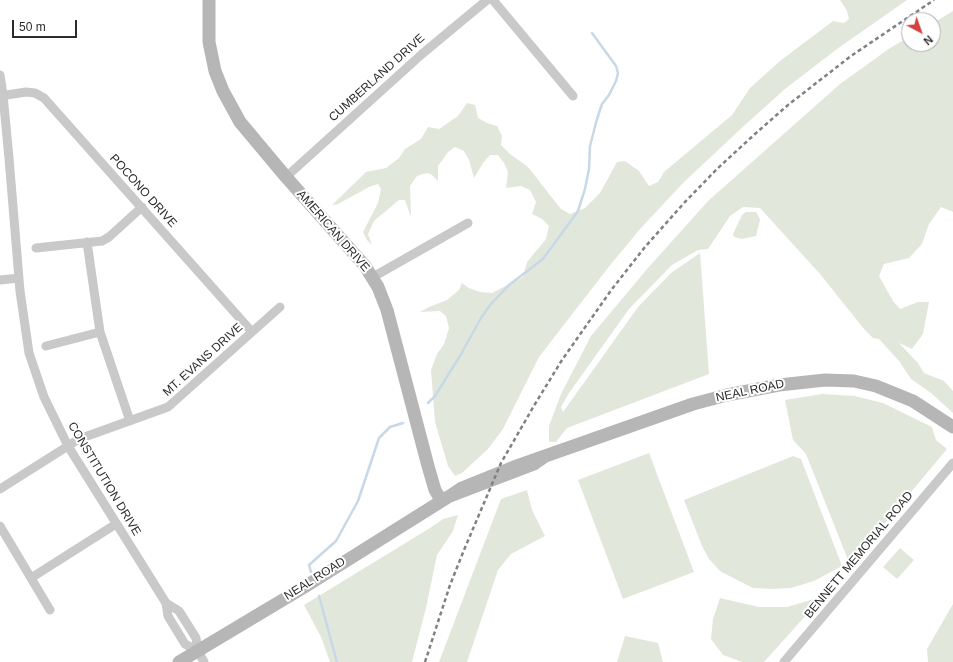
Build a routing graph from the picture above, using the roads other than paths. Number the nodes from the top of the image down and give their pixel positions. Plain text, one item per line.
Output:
1 (208, 0) edge
2 (487, 0) edge
3 (493, 0) edge
4 (0, 75) edge
5 (2, 95) edge
6 (573, 96) dead end
7 (286, 177) junction
8 (142, 207) junction
9 (468, 223) dead end
10 (87, 242) junction
11 (36, 248) dead end
12 (19, 278) junction
13 (373, 278) junction
14 (0, 280) edge
15 (280, 307) dead end
16 (100, 332) junction
17 (252, 332) junction
18 (46, 346) dead end
19 (130, 421) junction
20 (953, 428) edge
21 (68, 446) junction
22 (953, 463) edge
23 (0, 488) edge
24 (445, 498) junction
25 (116, 524) junction
26 (0, 526) edge
27 (31, 578) junction
28 (50, 610) dead end
29 (201, 657) edge
30 (179, 662) edge
31 (784, 662) edge

1 - 7 street, AMERICAN DRIVE
2 - 7 street, CUMBERLAND DRIVE
3 - 6 street
4 - 5 street, CONSTITUTION DRIVE
5 - 8 street, POCONO DRIVE
5 - 12 street, CONSTITUTION DRIVE
7 - 13 street, AMERICAN DRIVE
8 - 10 street
8 - 17 street, POCONO DRIVE
9 - 13 street
10 - 11 street
10 - 16 street
12 - 14 street
12 - 21 street, CONSTITUTION DRIVE
13 - 24 street, AMERICAN DRIVE
15 - 17 street, MT. EVANS DRIVE
16 - 18 street
16 - 19 street
17 - 19 street, MT. EVANS DRIVE
19 - 21 street, MT. EVANS DRIVE
20 - 24 street, NEAL ROAD
21 - 23 street, MT. EVANS DRIVE
21 - 25 street, CONSTITUTION DRIVE
22 - 31 street, BENNETT MEMORIAL ROAD
24 - 29 street, NEAL ROAD
25 - 27 street
25 - 29 street, CONSTITUTION DRIVE
26 - 27 street
27 - 28 street
29 - 30 street, NEAL ROAD

